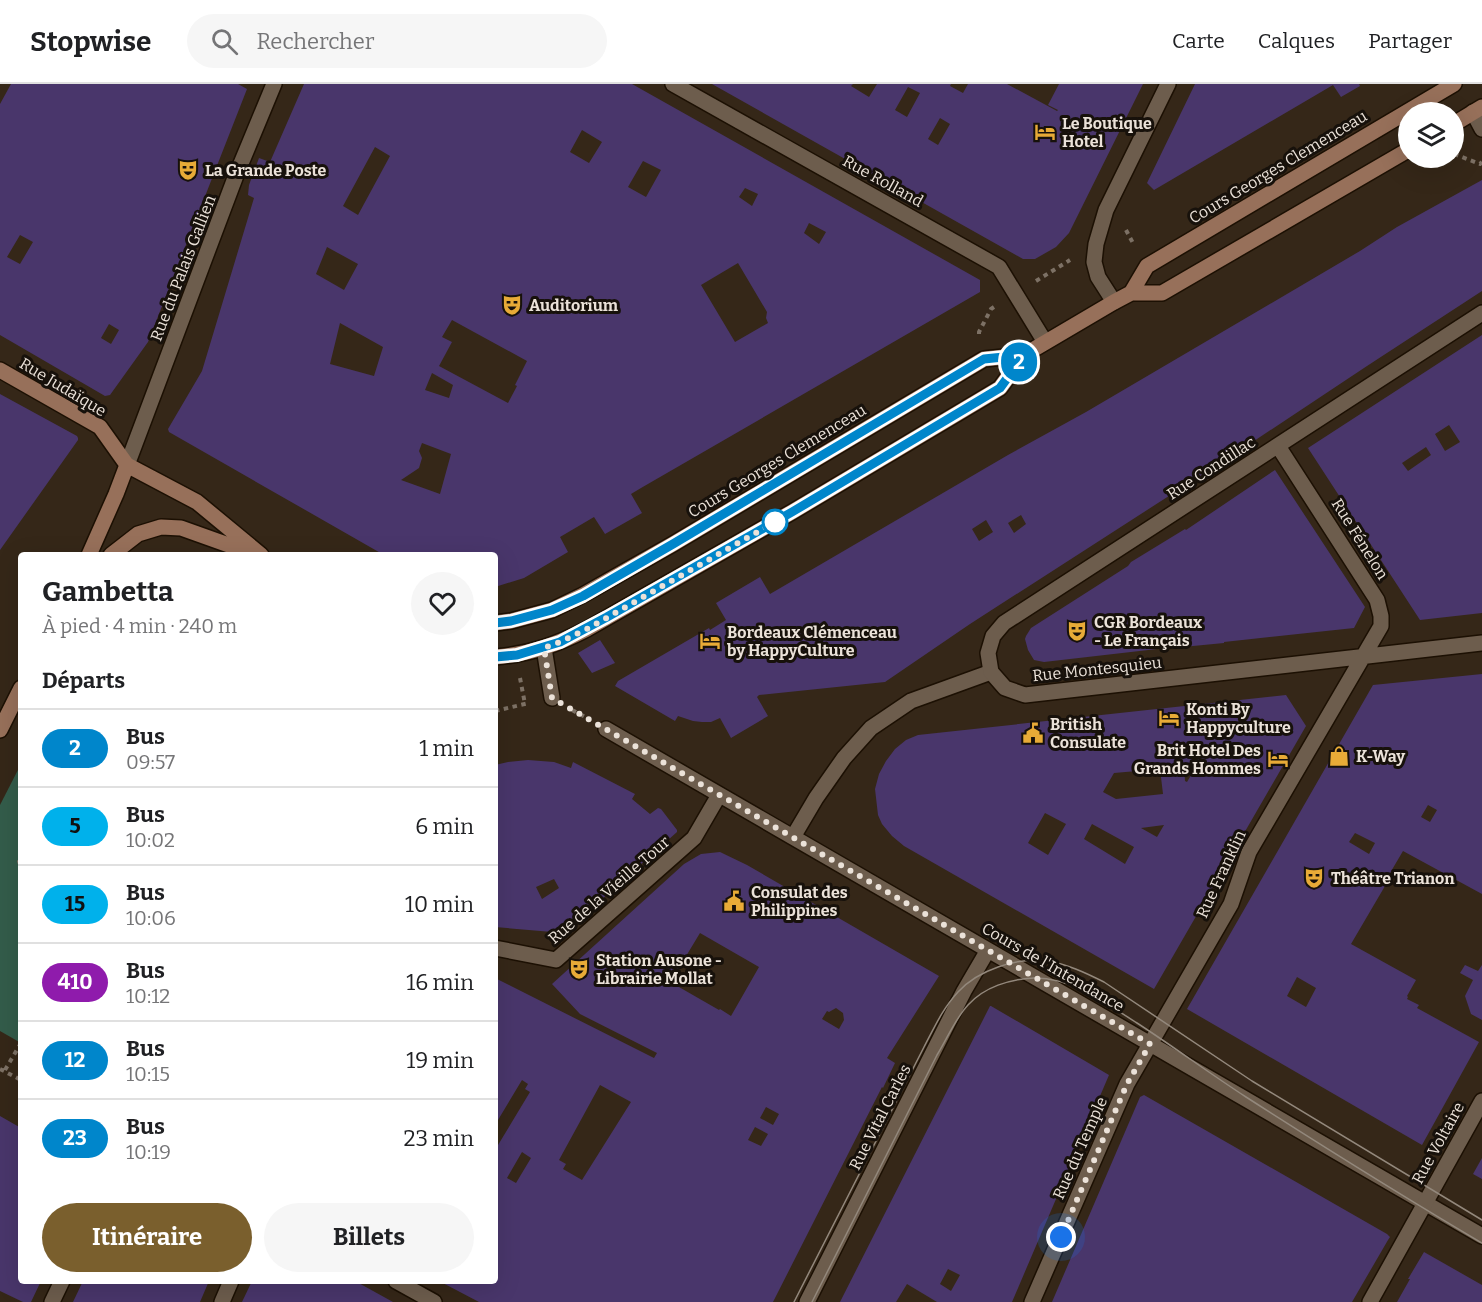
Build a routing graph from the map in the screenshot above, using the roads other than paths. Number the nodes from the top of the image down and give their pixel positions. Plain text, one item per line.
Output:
1 (274, 84) edge
2 (673, 84) edge
3 (1168, 84) edge
4 (1454, 84) edge
5 (1478, 110) edge
6 (1464, 118) edge
7 (1482, 129) edge
8 (1398, 156) edge
9 (1131, 293) junction
10 (1114, 302) junction
11 (1482, 313) edge
12 (1046, 342) junction
13 (1024, 355) junction
14 (0, 370) edge
15 (1278, 446) junction
16 (127, 465) junction
17 (90, 552) edge
18 (115, 552) edge
19 (250, 552) edge
20 (255, 552) edge
21 (498, 623) edge
22 (1482, 643) edge
23 (544, 648) junction
24 (498, 657) edge
25 (1362, 657) junction
26 (991, 672) junction
27 (18, 694) edge
28 (552, 698) road end
29 (606, 729) road end
30 (0, 730) edge
31 (719, 795) junction
32 (793, 837) junction
33 (498, 949) edge
34 (988, 950) junction
35 (1150, 1044) junction
36 (1482, 1101) edge
37 (1426, 1203) junction
38 (1482, 1236) edge
39 (61, 1284) edge
40 (230, 1284) edge
41 (401, 1284) edge
42 (52, 1302) edge
43 (222, 1302) edge
44 (434, 1302) edge
45 (807, 1302) edge
46 (1032, 1302) edge
47 (1370, 1302) edge

1 - 16 street, Rue du Palais Gallien
2 - 12 street, Rue Rolland
3 - 10 street
4 - 9 main road, Cours Georges Clemenceau
5 - 6 main road
5 - 7 street
8 - 9 main road, Cours Georges Clemenceau
9 - 10 main road, Cours Georges Clemenceau
10 - 12 main road, Cours Georges Clemenceau
11 - 15 street, Rue Condillac
12 - 13 main road, Cours Georges Clemenceau
13 - 21 main road, Cours Georges Clemenceau
13 - 23 main road, Cours Georges Clemenceau
14 - 16 main road, Rue Judaïque
15 - 25 street, Rue Fénelon
15 - 26 street, Rue Condillac
16 - 17 main road
16 - 20 main road
18 - 19 main road
22 - 25 street, Rue Montesquieu
23 - 24 main road, Cours Georges Clemenceau
23 - 28 street
25 - 26 street, Rue Montesquieu
25 - 35 street, Rue Franklin
26 - 32 street
27 - 30 main road
29 - 31 street, Cours de l'Intendance
31 - 32 street, Cours de l'Intendance
31 - 33 street, Rue de la Vieille Tour
32 - 34 street, Cours de l'Intendance
34 - 35 street, Cours de l'Intendance
34 - 45 street, Rue Vital Carles
35 - 37 street, Cours de l'Intendance
35 - 46 street, Rue du Temple
36 - 37 street, Rue Voltaire
37 - 38 street, Cours de l'Intendance
37 - 47 street, Rue Voltaire
39 - 42 street
40 - 43 street
41 - 44 street

